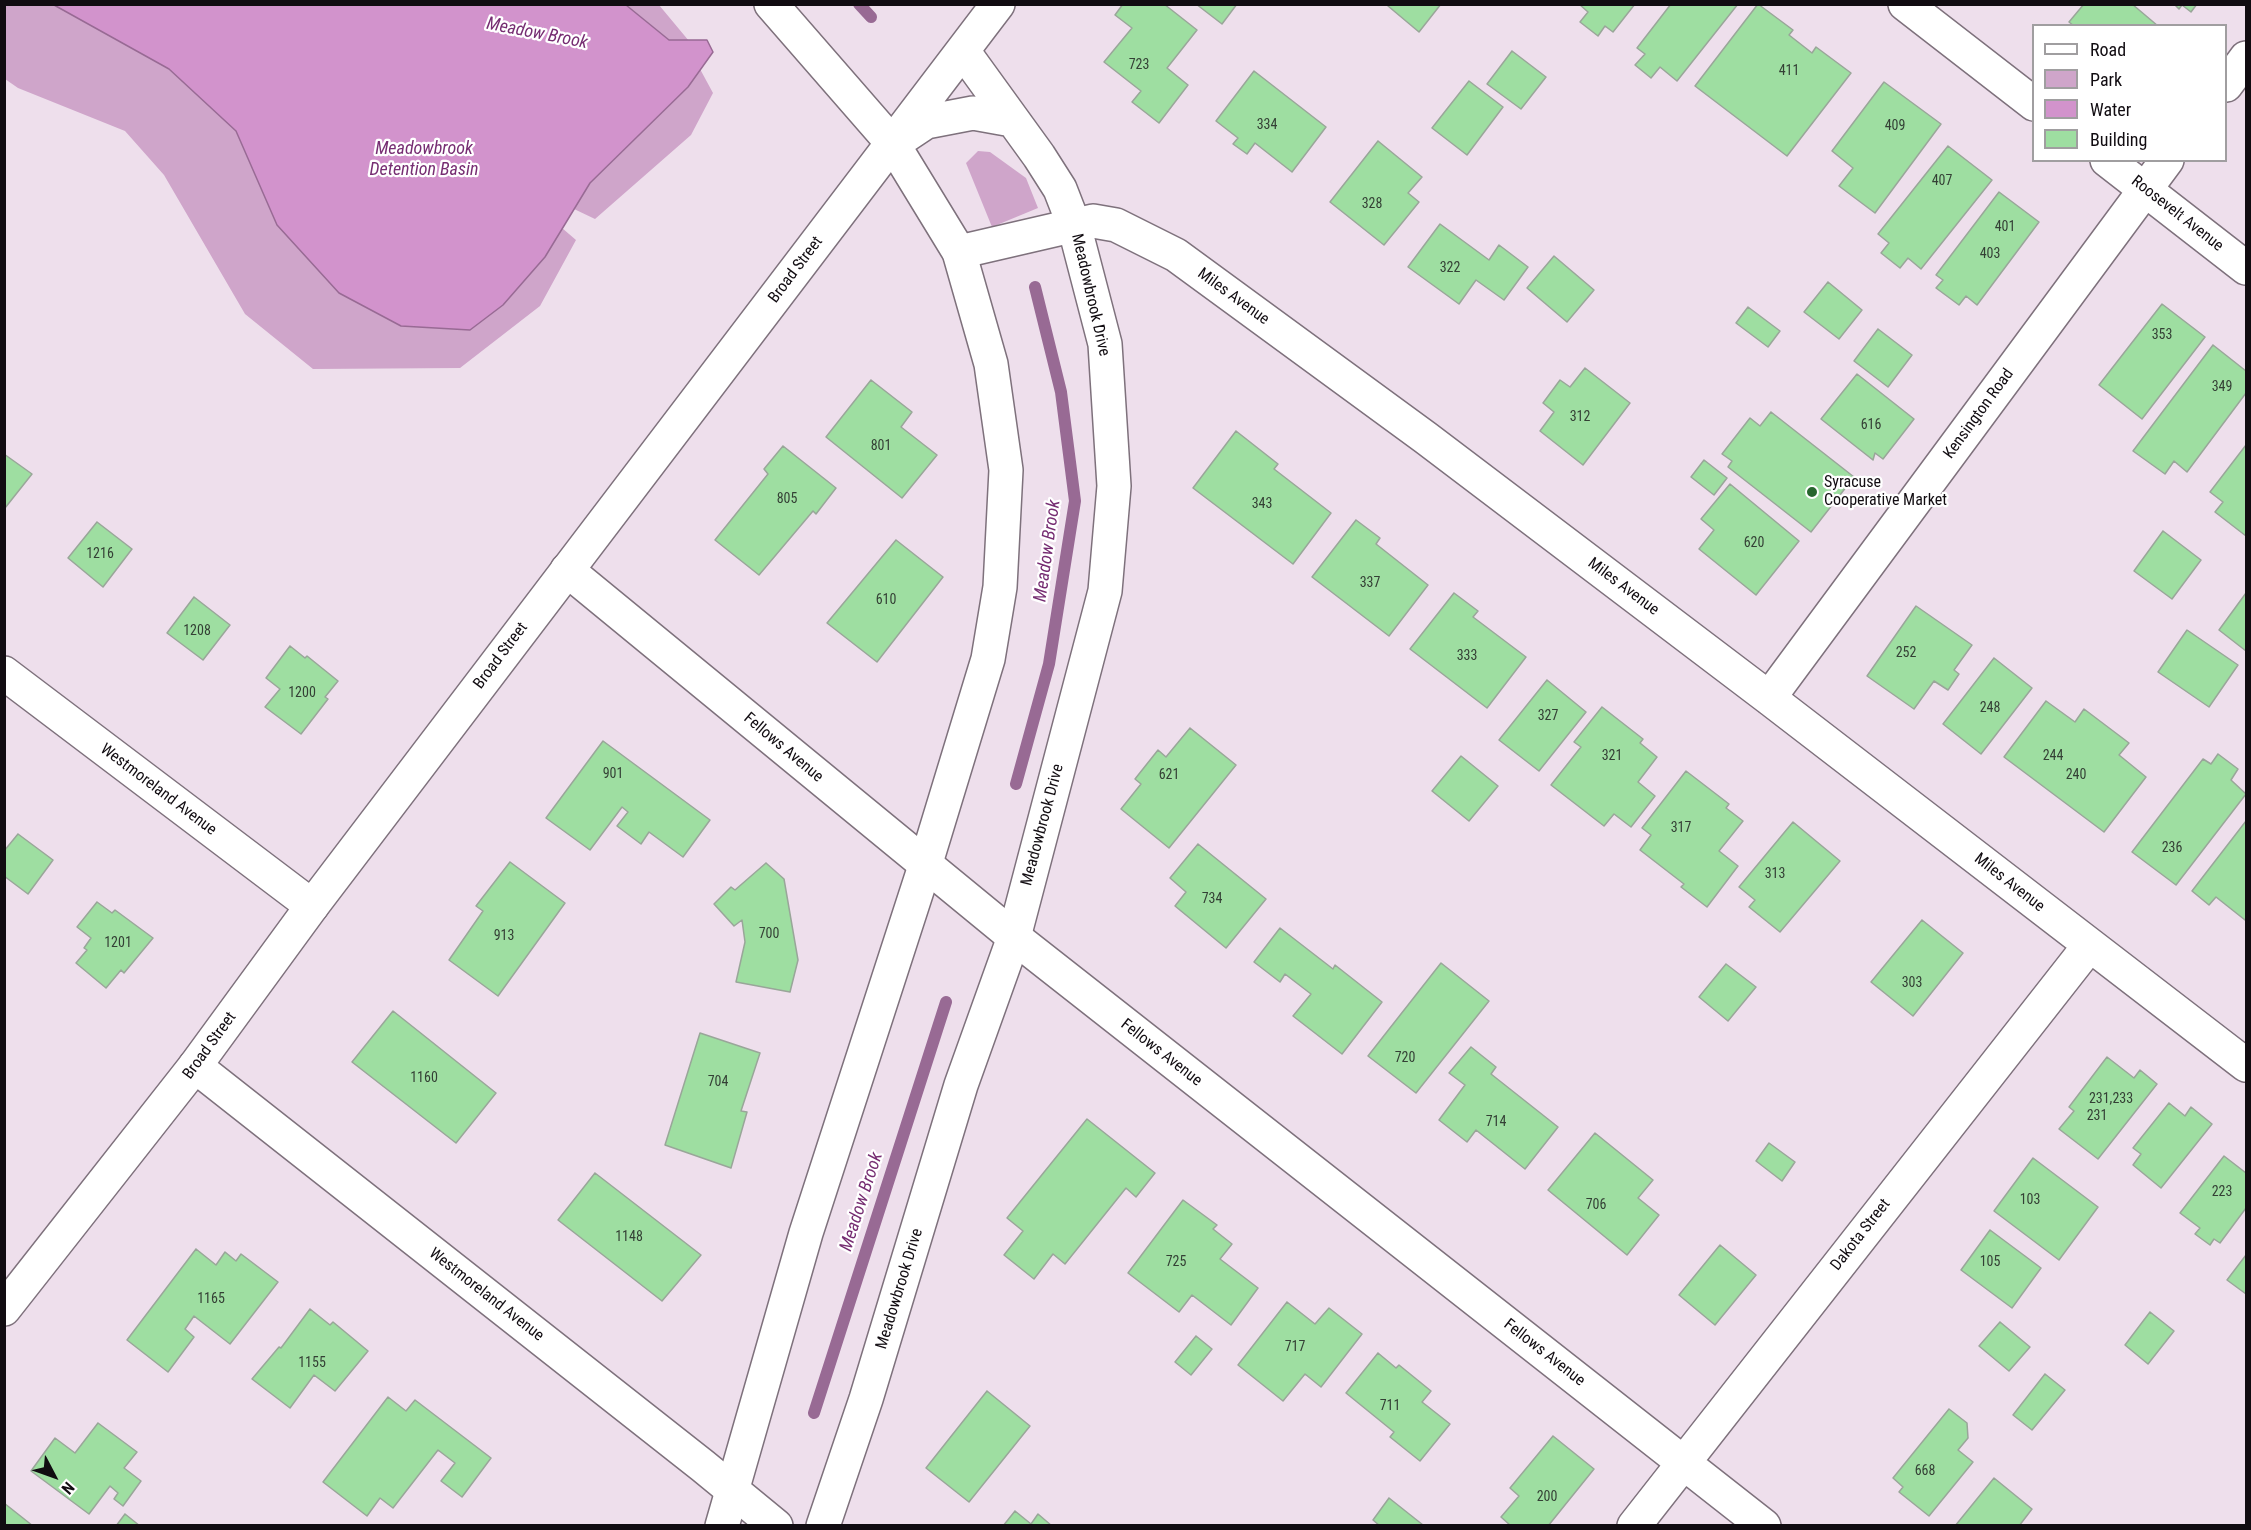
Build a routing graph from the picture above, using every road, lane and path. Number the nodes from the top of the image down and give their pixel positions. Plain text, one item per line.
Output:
1 (771, 4) edge
2 (998, 4) edge
3 (1905, 4) edge
4 (963, 51) junction
5 (2247, 58) edge
6 (2227, 84) edge
7 (2032, 102) edge
8 (1012, 120) junction
9 (892, 144) junction
10 (2109, 162) edge
11 (2165, 162) edge
12 (2144, 190) junction
13 (1074, 225) junction
14 (959, 252) junction
15 (2247, 268) edge
16 (567, 570) junction
17 (4, 674) edge
18 (1769, 698) junction
19 (925, 866) junction
20 (312, 906) junction
21 (1014, 937) junction
22 (2089, 946) junction
23 (2247, 1065) edge
24 (195, 1066) junction
25 (4, 1309) edge
26 (1683, 1461) junction
27 (734, 1490) junction
28 (722, 1526) edge
29 (776, 1526) edge
30 (823, 1526) edge
31 (1634, 1526) edge
32 (1764, 1526) edge

1 - 9 street
2 - 4 street, Broad Street
3 - 7 street
4 - 8 street, Meadowbrook Drive
4 - 9 street, Broad Street
5 - 6 street
8 - 9 street
8 - 13 street, Meadowbrook Drive
9 - 14 street
9 - 16 street, Broad Street
10 - 12 street, Roosevelt Avenue
11 - 12 street, Kensington Road
12 - 15 street, Roosevelt Avenue
12 - 18 street, Kensington Road
13 - 14 street, Miles Avenue
13 - 18 street, Miles Avenue
13 - 21 street, Meadowbrook Drive
14 - 19 street
16 - 19 street, Fellows Avenue
16 - 20 street, Broad Street
17 - 20 street, Westmoreland Avenue
18 - 22 street, Miles Avenue
19 - 21 street, Fellows Avenue
19 - 27 street
20 - 24 street, Broad Street
21 - 26 street, Fellows Avenue
21 - 30 street, Meadowbrook Drive
22 - 23 street, Miles Avenue
22 - 26 street, Dakota Street
24 - 25 street, Broad Street
24 - 27 street, Westmoreland Avenue
26 - 31 street, Dakota Street
26 - 32 street, Fellows Avenue
27 - 28 street
27 - 29 street, Westmoreland Avenue

